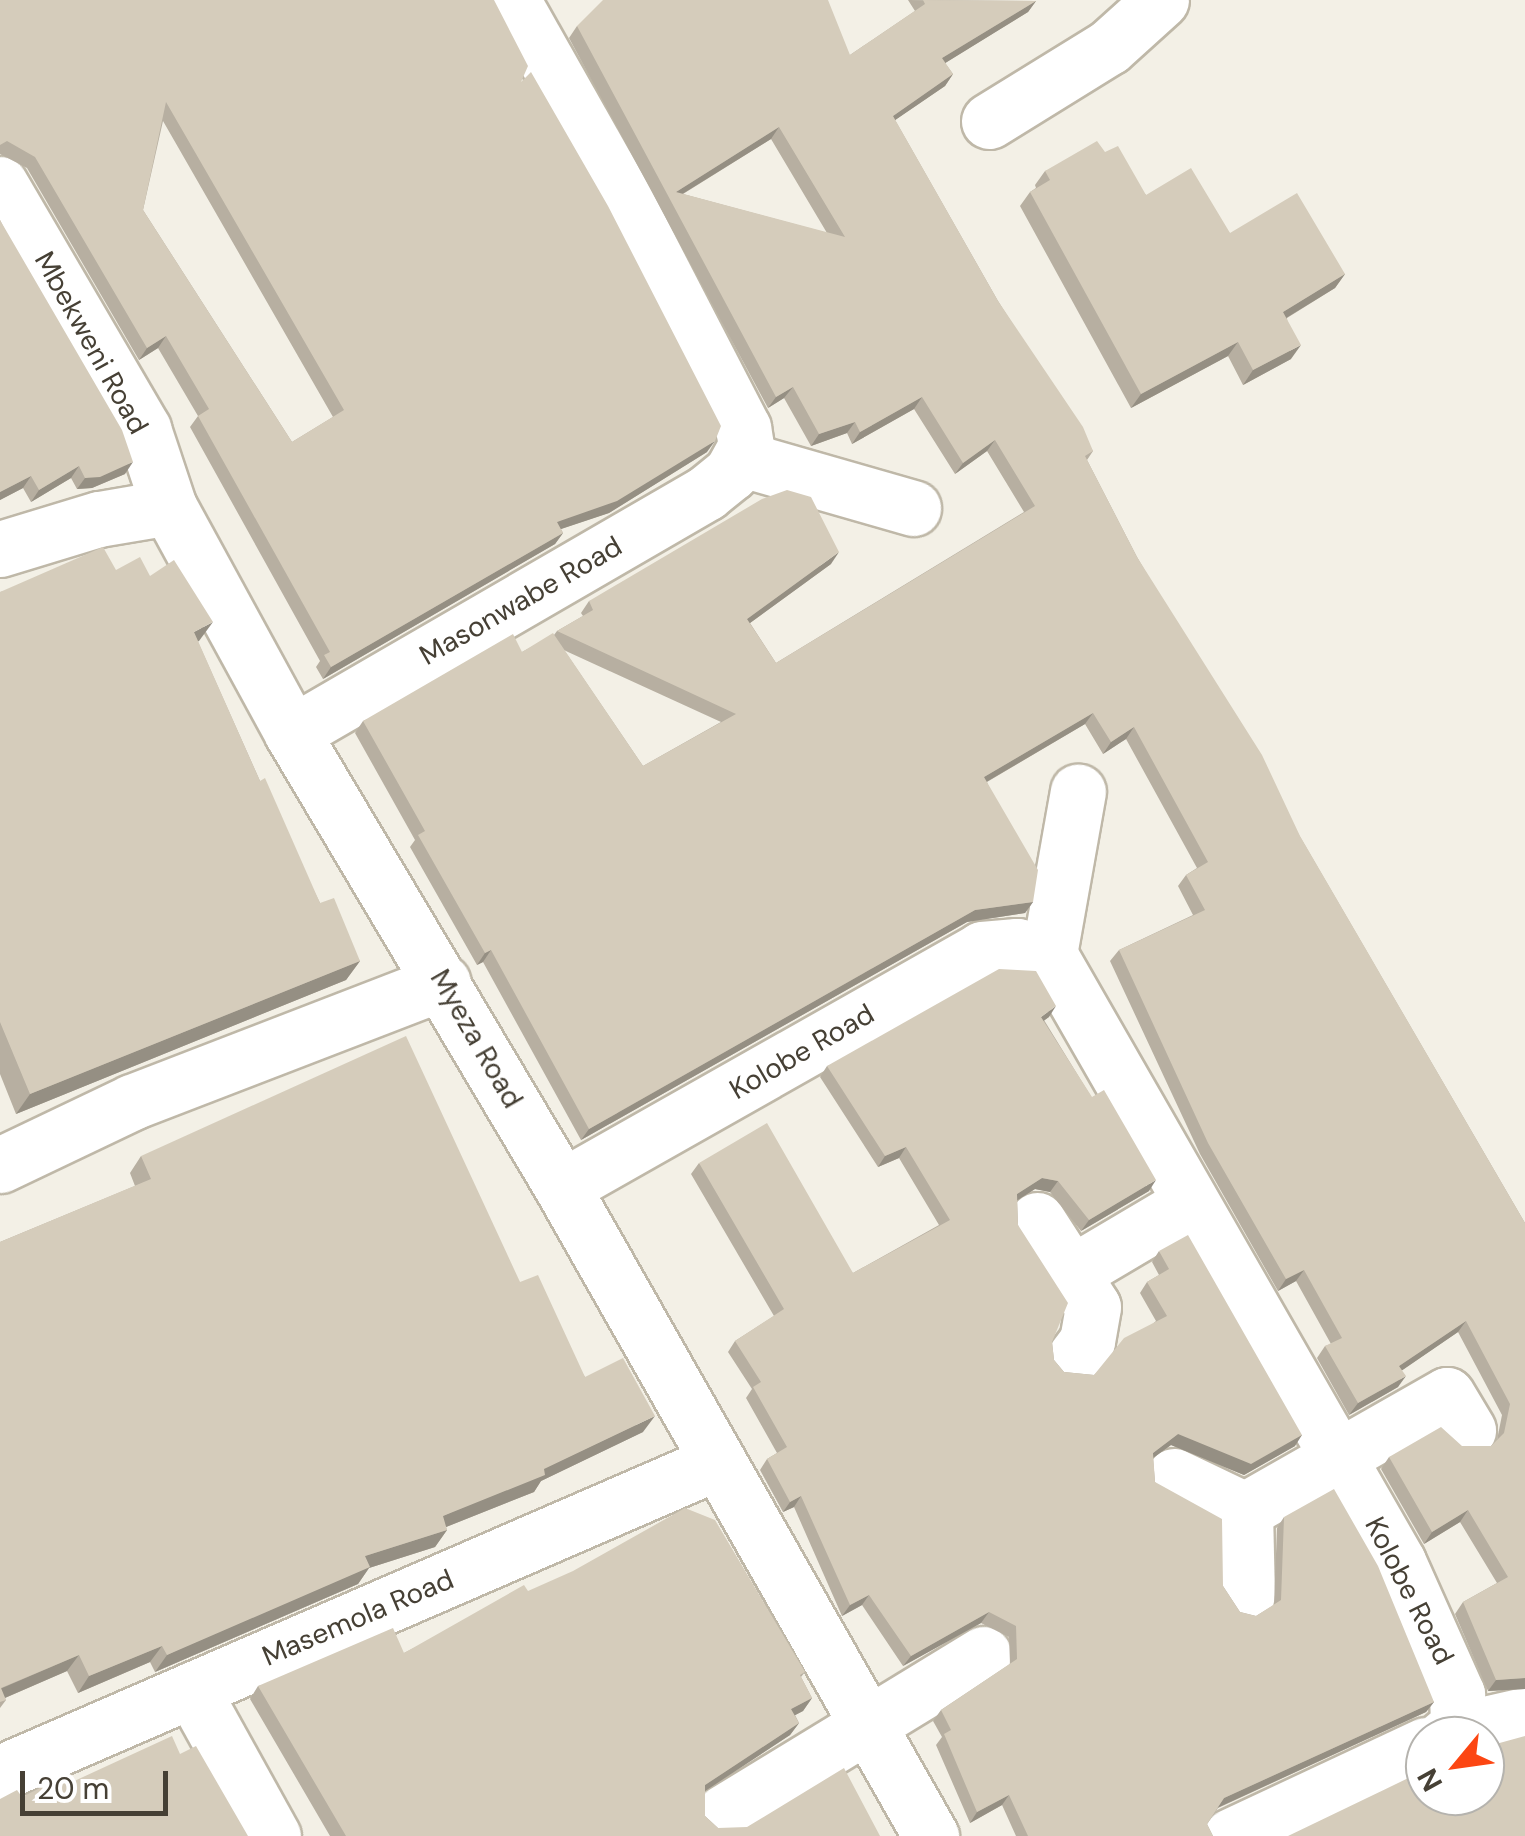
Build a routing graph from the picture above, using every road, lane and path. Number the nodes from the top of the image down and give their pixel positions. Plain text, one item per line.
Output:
1 (512, 0) edge
2 (1162, 0) edge
3 (989, 121) dead end
4 (3, 197) edge
5 (742, 460) junction
6 (170, 507) junction
7 (913, 508) dead end
8 (0, 549) edge
9 (292, 733) junction
10 (1078, 792) dead end
11 (1050, 954) junction
12 (442, 982) junction
13 (0, 1165) edge
14 (562, 1187) junction
15 (1190, 1203) junction
16 (1036, 1220) dead end
17 (1075, 1272) junction
18 (1075, 1357) dead end
19 (1449, 1398) dead end
20 (1338, 1460) junction
21 (715, 1463) junction
22 (1174, 1476) dead end
23 (1245, 1510) junction
24 (1247, 1595) dead end
25 (982, 1654) dead end
26 (192, 1690) junction
27 (1445, 1716) edge
28 (867, 1724) junction
29 (1405, 1755) edge
30 (0, 1773) edge
31 (723, 1813) dead end
32 (273, 1836) edge
33 (932, 1836) edge
34 (1231, 1836) edge

1 - 5 street
2 - 3 street
4 - 6 street, Mbekweni Road
5 - 7 street
5 - 9 street, Masonwabe Road
6 - 8 street
6 - 9 street, Myeza Road
9 - 12 street, Myeza Road
10 - 11 street
11 - 14 street, Kolobe Road
11 - 15 street, Kolobe Road
12 - 13 street
12 - 14 street, Myeza Road
14 - 21 street, Myeza Road
15 - 17 street
15 - 20 street, Kolobe Road
16 - 17 street
17 - 18 street
19 - 20 street
20 - 23 street
20 - 27 street, Kolobe Road
21 - 26 street, Masemola Road
21 - 28 street, Myeza Road
22 - 23 street
23 - 24 street
25 - 28 street
26 - 30 street, Masemola Road
26 - 32 street
28 - 31 street
28 - 33 street, Myeza Road
29 - 34 street

